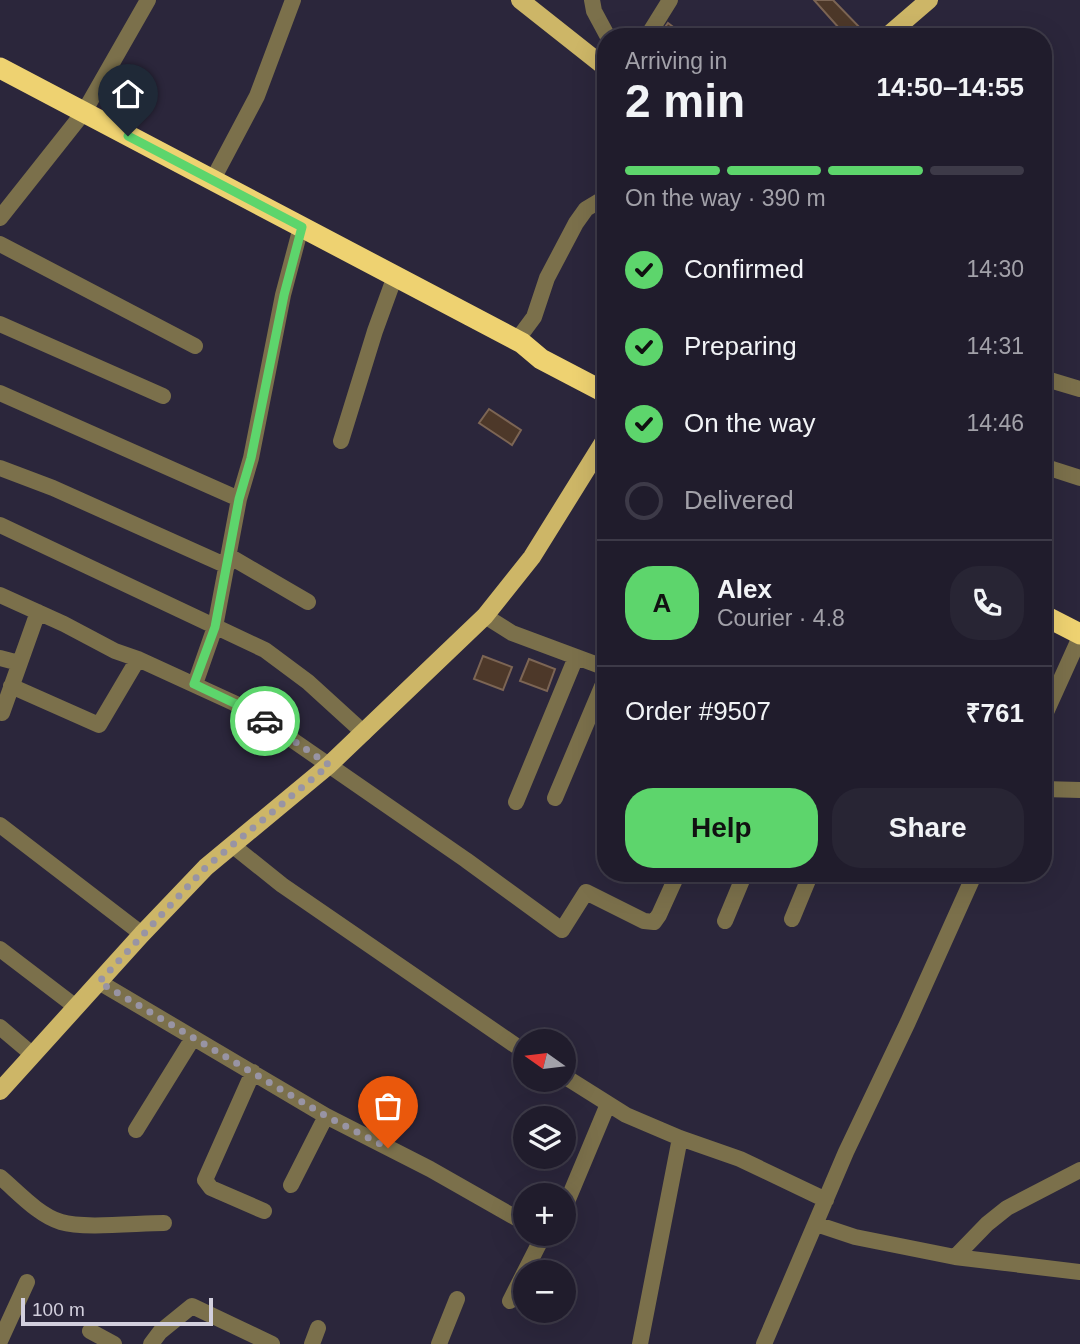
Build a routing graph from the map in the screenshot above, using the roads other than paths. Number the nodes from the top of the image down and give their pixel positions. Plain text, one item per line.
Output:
1 (148, 0) edge
2 (293, 0) edge
3 (520, 0) edge
4 (592, 0) edge
5 (670, 0) edge
6 (929, 0) edge
7 (603, 28) edge
8 (653, 28) edge
9 (896, 28) edge
10 (597, 61) edge
11 (0, 68) edge
12 (84, 111) junction
13 (212, 181) junction
14 (597, 202) edge
15 (0, 218) edge
16 (302, 227) junction
17 (0, 244) edge
18 (395, 276) junction
19 (0, 324) edge
20 (520, 342) junction
21 (195, 346) dead end
22 (597, 374) edge
23 (1052, 381) edge
24 (597, 388) edge
25 (1080, 389) edge
26 (0, 393) edge
27 (163, 396) dead end
28 (341, 441) dead end
29 (597, 452) edge
30 (0, 468) edge
31 (1052, 469) edge
32 (1080, 478) edge
33 (239, 499) junction
34 (0, 524) edge
35 (228, 561) junction
36 (0, 595) edge
37 (308, 602) dead end
38 (38, 612) junction
39 (485, 616) junction
40 (1052, 620) edge
41 (215, 627) junction
42 (1080, 635) edge
43 (576, 657) junction
44 (0, 658) edge
45 (138, 659) junction
46 (19, 663) junction
47 (597, 665) edge
48 (194, 684) junction
49 (11, 686) junction
50 (597, 698) edge
51 (1052, 699) edge
52 (2, 713) dead end
53 (364, 733) junction
54 (329, 765) junction
55 (1052, 789) edge
56 (1080, 790) edge
57 (555, 798) dead end
58 (516, 802) dead end
59 (0, 825) edge
60 (232, 845) junction
61 (674, 882) edge
62 (741, 882) edge
63 (807, 882) edge
64 (971, 882) edge
65 (792, 919) dead end
66 (725, 921) dead end
67 (142, 934) junction
68 (0, 949) edge
69 (99, 982) junction
70 (76, 1007) junction
71 (0, 1027) edge
72 (193, 1038) junction
73 (513, 1044) edge
74 (33, 1055) junction
75 (253, 1072) junction
76 (576, 1084) edge
77 (0, 1091) edge
78 (608, 1104) junction
79 (326, 1116) junction
80 (136, 1130) dead end
81 (680, 1138) junction
82 (1080, 1170) edge
83 (0, 1177) edge
84 (575, 1183) edge
85 (291, 1185) dead end
86 (826, 1200) junction
87 (264, 1211) dead end
88 (513, 1216) edge
89 (164, 1223) dead end
90 (816, 1224) junction
91 (538, 1246) edge
92 (955, 1257) junction
93 (1080, 1272) edge
94 (27, 1282) dead end
95 (457, 1299) dead end
96 (510, 1301) dead end
97 (318, 1328) dead end
98 (90, 1331) dead end
99 (0, 1340) edge
100 (444, 1343) edge
101 (114, 1344) edge
102 (151, 1344) edge
103 (272, 1344) edge
104 (312, 1344) edge
105 (640, 1344) edge
106 (764, 1344) edge

1 - 12 street
2 - 13 street
3 - 10 main road
4 - 7 street
5 - 8 street
6 - 9 main road
11 - 12 highway
12 - 13 highway
12 - 15 street
13 - 16 highway
14 - 20 street
16 - 18 highway
16 - 33 street
17 - 21 street
18 - 20 highway
18 - 28 street
19 - 27 street
20 - 22 highway
20 - 24 highway
23 - 25 street
26 - 33 street
29 - 39 main road
30 - 35 street
31 - 32 street
33 - 35 street
34 - 41 street
35 - 37 street
35 - 41 street
36 - 38 street
38 - 45 street
38 - 46 street
39 - 43 street
39 - 53 main road
40 - 42 highway
41 - 48 street
41 - 53 street
42 - 51 street
43 - 47 street
43 - 58 street
44 - 46 street
45 - 48 street
45 - 49 street
46 - 49 street
48 - 54 street
49 - 52 street
50 - 57 street
53 - 54 main road
54 - 60 main road
54 - 61 street
55 - 56 street
59 - 67 street
60 - 67 main road
60 - 73 street
62 - 66 street
63 - 65 street
64 - 86 street
67 - 69 main road
68 - 70 street
69 - 70 main road
69 - 72 street
70 - 74 main road
71 - 74 street
72 - 75 street
72 - 80 street
74 - 77 main road
75 - 79 street
75 - 87 street
76 - 78 street
78 - 81 street
78 - 84 street
79 - 85 street
79 - 88 street
81 - 86 street
81 - 105 street
82 - 92 street
83 - 89 street
86 - 90 street
90 - 92 street
90 - 106 street
91 - 96 street
92 - 93 street
94 - 99 street
95 - 100 street
97 - 104 street
98 - 101 street
102 - 103 street

